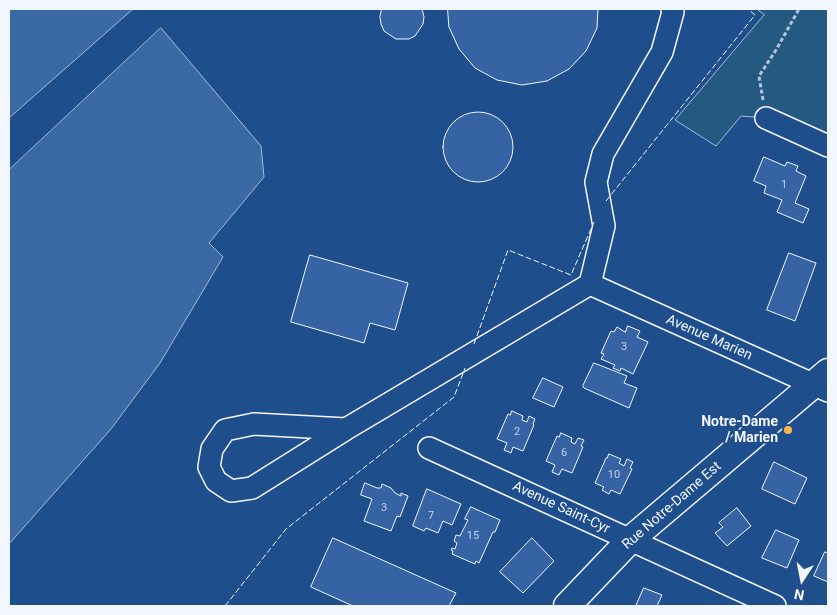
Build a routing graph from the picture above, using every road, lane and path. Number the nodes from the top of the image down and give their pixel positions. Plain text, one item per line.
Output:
1 (672, 9) edge
2 (799, 9) edge
3 (766, 118) joint
4 (828, 146) edge
5 (590, 284) junction
6 (823, 382) edge
7 (346, 429) junction
8 (429, 448) dead end
9 (630, 540) junction
10 (567, 606) edge
11 (775, 606) edge

1 - 5 street
2 - 3 path
3 - 4 street
5 - 6 street, Avenue Marien
5 - 7 street
6 - 9 main road, Rue Notre-Dame Est
7 - 7 street
8 - 9 street, Avenue Saint-Cyr
9 - 10 main road, Rue Notre-Dame Est
9 - 11 street, Avenue Saint-Cyr

